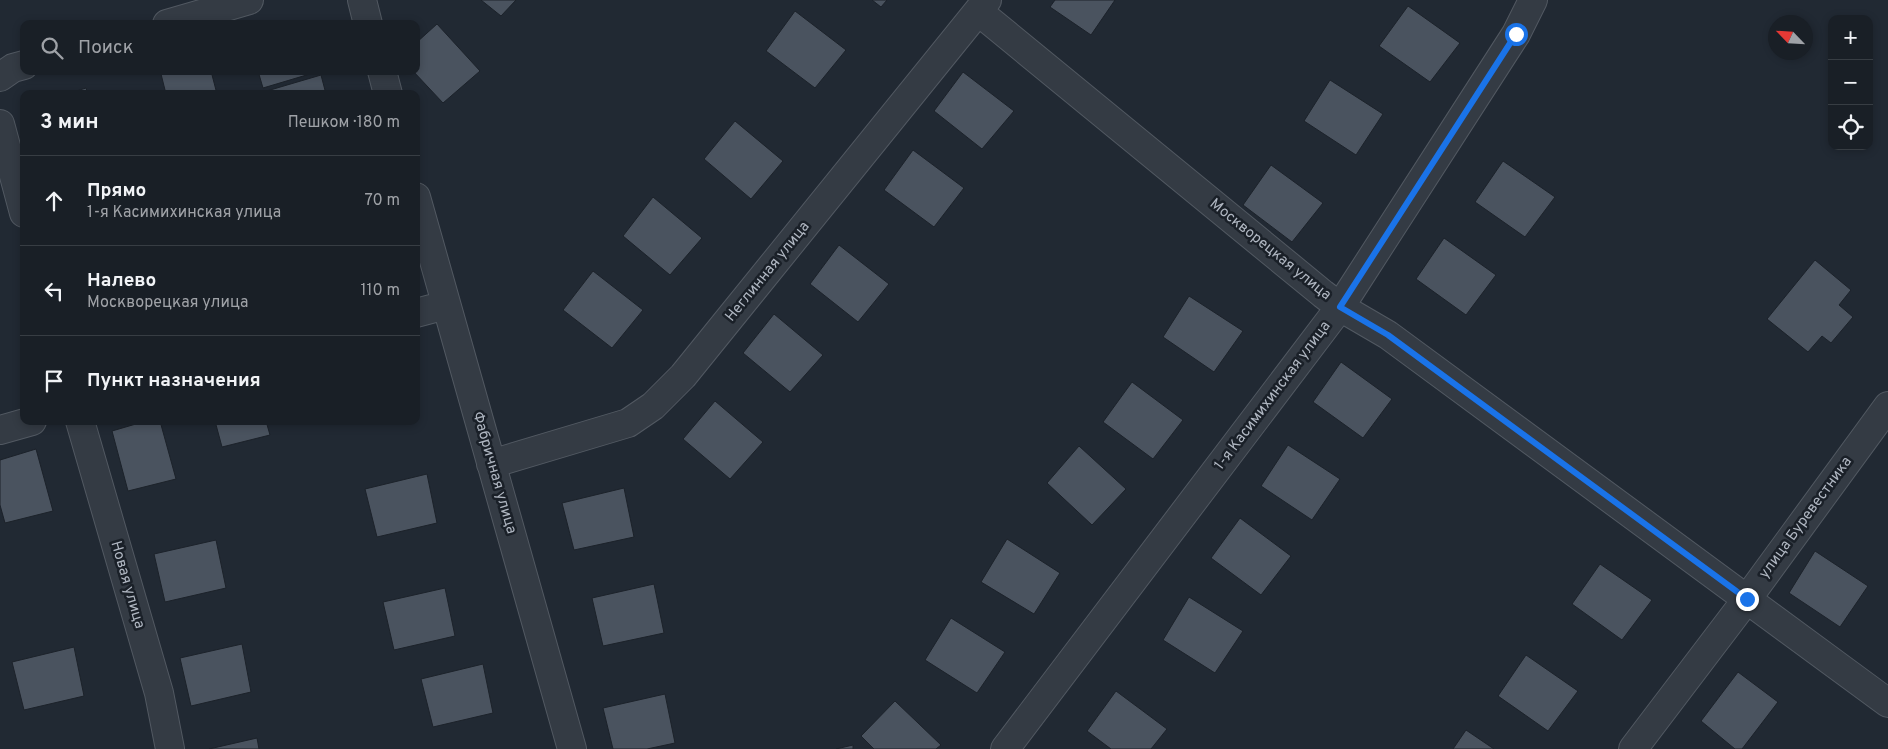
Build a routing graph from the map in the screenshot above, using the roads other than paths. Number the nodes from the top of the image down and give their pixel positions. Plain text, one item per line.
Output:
1 (249, 0) edge
2 (362, 0) edge
3 (1533, 0) edge
4 (983, 6) edge
5 (181, 20) edge
6 (367, 20) edge
7 (20, 67) edge
8 (383, 75) edge
9 (0, 77) edge
10 (387, 90) edge
11 (0, 124) edge
12 (20, 197) edge
13 (420, 211) edge
14 (446, 305) junction
15 (1340, 307) junction
16 (420, 312) edge
17 (1888, 406) edge
18 (20, 424) edge
19 (81, 425) edge
20 (0, 430) edge
21 (491, 464) junction
22 (1747, 599) junction
23 (1888, 703) edge
24 (170, 749) edge
25 (572, 749) edge
26 (1005, 749) edge
27 (1633, 749) edge

1 - 5 street
2 - 6 street
3 - 15 street, 1-я Касимихинская улица
4 - 15 street, Москворецкая улица
4 - 21 street, Неглинная улица
7 - 9 street
8 - 10 street
11 - 12 street
13 - 14 street, Фабричная улица
14 - 16 street
14 - 21 street, Фабричная улица
15 - 22 street, Москворецкая улица
15 - 26 street, 1-я Касимихинская улица
17 - 22 street, улица Буревестника
18 - 20 street
19 - 24 street, Новая улица
21 - 25 street, Фабричная улица
22 - 23 street, Москворецкая улица
22 - 27 street, улица Буревестника

